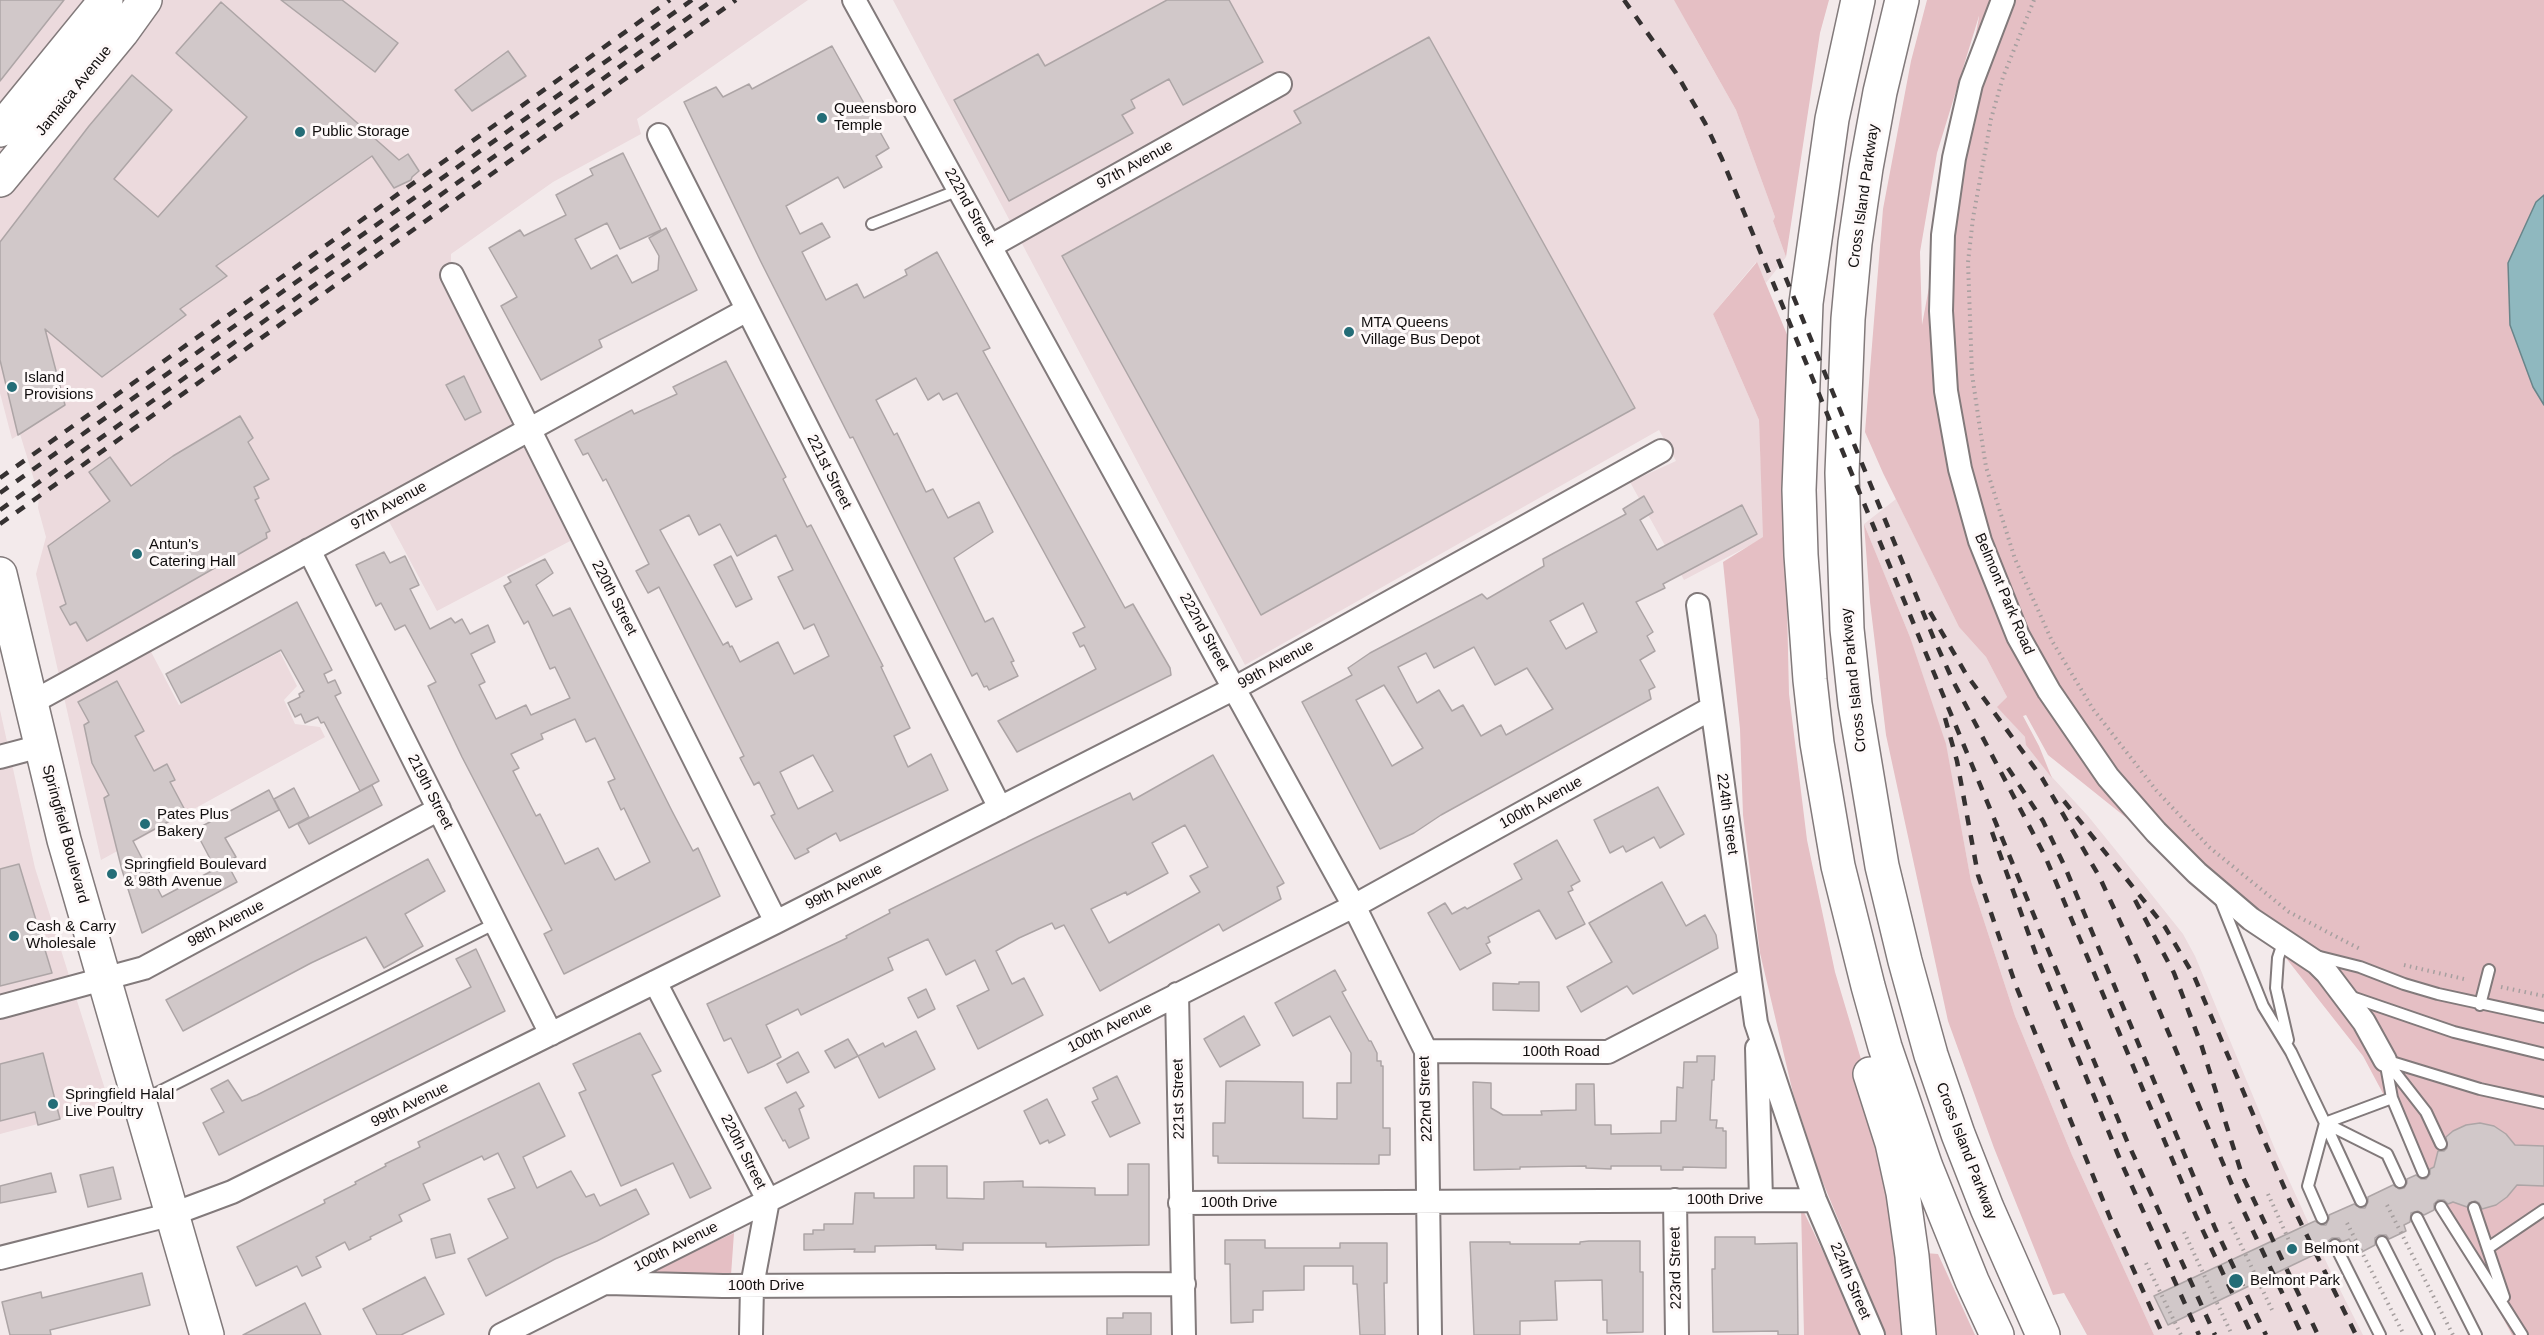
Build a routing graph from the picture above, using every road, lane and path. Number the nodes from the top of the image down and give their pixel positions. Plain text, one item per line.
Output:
1 (145, 0) edge
2 (854, 0) edge
3 (1849, 0) edge
4 (1858, 0) edge
5 (1902, 0) edge
6 (2003, 0) edge
7 (2034, 0) edge
8 (103, 2) edge
9 (122, 32) junction
10 (1844, 58) junction
11 (1280, 84) dead end
12 (0, 130) edge
13 (659, 135) dead end
14 (0, 180) edge
15 (959, 190) junction
16 (872, 224) dead end
17 (991, 246) junction
18 (452, 275) dead end
19 (747, 310) junction
20 (530, 429) junction
21 (1661, 451) dead end
22 (309, 550) junction
23 (0, 574) edge
24 (1698, 605) dead end
25 (1234, 688) junction
26 (31, 703) junction
27 (1712, 708) junction
28 (42, 746) junction
29 (0, 757) edge
30 (1000, 808) junction
31 (439, 809) junction
32 (1838, 866) junction
33 (2217, 891) junction
34 (1354, 906) junction
35 (776, 922) junction
36 (496, 923) junction
37 (2293, 946) junction
38 (2364, 951) dead end
39 (2401, 964) dead end
40 (2489, 970) dead end
41 (1749, 979) junction
42 (2464, 979) dead end
43 (105, 980) junction
44 (655, 982) junction
45 (2497, 986) dead end
46 (1177, 994) junction
47 (2346, 995) junction
48 (2544, 996) edge
49 (2480, 1005) junction
50 (0, 1007) edge
51 (2544, 1017) edge
52 (1756, 1023) junction
53 (551, 1035) junction
54 (1426, 1051) junction
55 (2291, 1052) junction
56 (2544, 1054) edge
57 (2385, 1060) junction
58 (2392, 1098) junction
59 (140, 1101) junction
60 (2544, 1103) edge
61 (2325, 1124) junction
62 (2441, 1144) dead end
63 (2423, 1172) dead end
64 (2400, 1182) dead end
65 (2268, 1194) dead end
66 (768, 1200) junction
67 (1675, 1200) junction
68 (1761, 1200) junction
69 (1815, 1200) junction
70 (2361, 1201) dead end
71 (1428, 1202) junction
72 (1180, 1203) junction
73 (2387, 1205) dead end
74 (2441, 1207) dead end
75 (1987, 1208) junction
76 (2474, 1208) dead end
77 (2544, 1210) edge
78 (173, 1215) junction
79 (2322, 1218) dead end
80 (2417, 1218) dead end
81 (2230, 1222) dead end
82 (2347, 1222) dead end
83 (2184, 1233) dead end
84 (2382, 1242) dead end
85 (2335, 1245) dead end
86 (2292, 1247) dead end
87 (2488, 1248) junction
88 (0, 1258) edge
89 (2146, 1263) dead end
90 (604, 1283) junction
91 (1184, 1284) junction
92 (752, 1286) junction
93 (2507, 1309) junction
94 (2273, 1312) dead end
95 (207, 1335) edge
96 (501, 1335) edge
97 (751, 1335) edge
98 (1184, 1335) edge
99 (1430, 1335) edge
100 (1677, 1335) edge
101 (1873, 1335) edge
102 (1919, 1335) edge
103 (1997, 1335) edge
104 (2043, 1335) edge
105 (2060, 1335) edge
106 (2181, 1335) edge
107 (2232, 1335) edge
108 (2380, 1335) edge
109 (2404, 1335) edge
110 (2429, 1335) edge
111 (2452, 1335) edge
112 (2476, 1335) edge
113 (2522, 1335) edge

1 - 9 main road, Jamaica Avenue
2 - 15 street, 222nd Street
3 - 10 main road
4 - 10 main road
5 - 75 main road, Cross Island Parkway
6 - 33 street, Belmont Park Road
7 - 38 path
8 - 9 street
8 - 12 main road
9 - 14 main road, Jamaica Avenue
10 - 32 main road
11 - 17 street, 97th Avenue
13 - 19 street, 221st Street
15 - 16 lane
15 - 17 street, 222nd Street
17 - 25 street, 222nd Street
18 - 20 street, 220th Street
19 - 20 street, 97th Avenue
19 - 30 street, 221st Street
20 - 22 street, 97th Avenue
20 - 35 street, 220th Street
21 - 25 street, 99th Avenue
22 - 26 street, 97th Avenue
22 - 31 street, 219th Street
23 - 26 main road, Springfield Boulevard
24 - 27 street, 224th Street
25 - 30 street, 99th Avenue
25 - 34 street, 222nd Street
26 - 28 main road, Springfield Boulevard
27 - 34 street, 100th Avenue
27 - 41 street, 224th Street
28 - 29 street
28 - 43 main road, Springfield Boulevard
30 - 35 street, 99th Avenue
31 - 36 street, 219th Street
31 - 43 street, 98th Avenue
32 - 102 main road
32 - 103 main road
33 - 37 street, Belmont Park Road
33 - 55 lane
34 - 46 street, 100th Avenue
34 - 54 street, 222nd Street
35 - 44 street, 99th Avenue
36 - 53 street, 219th Street
36 - 59 lane
37 - 47 street, Belmont Park Road
37 - 49 lane
37 - 55 lane
39 - 42 path
40 - 49 lane
41 - 52 street, 224th Street
41 - 54 street, 100th Road
43 - 50 street, 98th Avenue
43 - 59 main road, Springfield Boulevard
44 - 53 street, 99th Avenue
44 - 66 street, 220th Street
45 - 48 path
46 - 66 street, 100th Avenue
46 - 72 street, 221st Street
47 - 56 lane
47 - 57 street, Belmont Park Road
49 - 51 lane
52 - 68 street, 224th Street
52 - 69 street, 224th Street
53 - 78 street, 99th Avenue
54 - 71 street, 222nd Street
55 - 61 lane
57 - 58 lane
57 - 60 lane
57 - 62 lane
58 - 61 lane
58 - 63 lane
59 - 78 main road, Springfield Boulevard
61 - 64 lane
61 - 70 lane
61 - 79 lane
65 - 86 path
66 - 90 street, 100th Avenue
66 - 92 street, 220th Street
67 - 68 street, 100th Drive
67 - 71 street, 100th Drive
67 - 100 street, 223rd Street
68 - 69 street, 100th Drive
69 - 101 street, 224th Street
71 - 72 street, 100th Drive
71 - 99 street, 222nd Street
72 - 91 street, 100th Drive
73 - 111 path
74 - 93 lane
75 - 104 main road, Cross Island Parkway
75 - 105 main road
76 - 87 lane
77 - 87 lane
78 - 88 street, 99th Avenue
78 - 95 main road, Springfield Boulevard
80 - 112 lane
81 - 94 path
82 - 109 path
83 - 107 path
84 - 110 lane
85 - 108 lane
87 - 93 lane
89 - 106 path
90 - 92 street, 100th Drive
90 - 96 street, 100th Avenue
91 - 92 street, 100th Drive
91 - 98 street
92 - 97 street, 220th Street
93 - 113 lane

